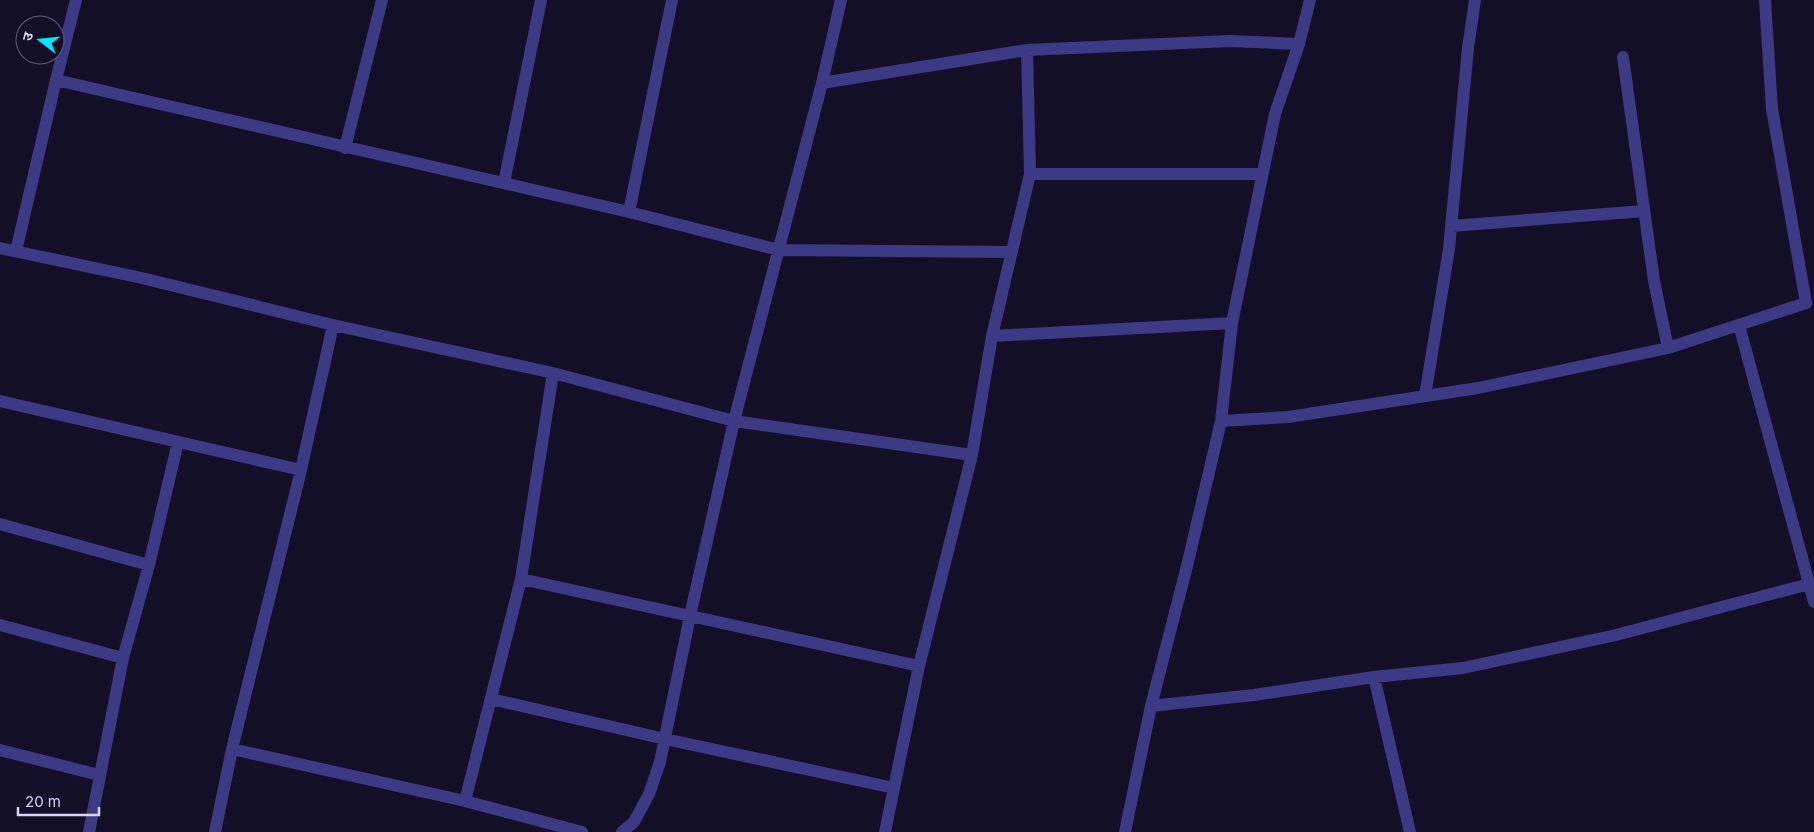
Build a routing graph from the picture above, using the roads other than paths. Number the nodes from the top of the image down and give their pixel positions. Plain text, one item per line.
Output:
1 (76, 0) edge
2 (382, 0) edge
3 (541, 0) edge
4 (672, 0) edge
5 (841, 0) edge
6 (1310, 0) edge
7 (1475, 0) edge
8 (1765, 0) edge
9 (1300, 44) junction
10 (1027, 50) junction
11 (1623, 57) dead end
12 (56, 80) junction
13 (822, 83) junction
14 (345, 148) junction
15 (1030, 174) junction
16 (1262, 174) junction
17 (504, 183) junction
18 (629, 212) junction
19 (1644, 212) junction
20 (1451, 226) junction
21 (0, 248) edge
22 (779, 250) junction
23 (16, 251) junction
24 (1012, 252) junction
25 (1232, 323) junction
26 (333, 325) junction
27 (1739, 325) junction
28 (992, 336) junction
29 (1668, 348) junction
30 (552, 373) junction
31 (1425, 396) junction
32 (0, 401) edge
33 (734, 421) junction
34 (1221, 421) junction
35 (178, 442) junction
36 (972, 455) junction
37 (301, 470) junction
38 (0, 524) edge
39 (149, 565) junction
40 (521, 579) junction
41 (1809, 584) junction
42 (1814, 602) edge
43 (690, 616) junction
44 (0, 625) edge
45 (123, 658) junction
46 (919, 666) junction
47 (1374, 677) junction
48 (491, 699) junction
49 (1151, 706) junction
50 (665, 739) junction
51 (232, 749) junction
52 (0, 750) edge
53 (99, 776) junction
54 (894, 788) junction
55 (465, 801) junction
56 (89, 832) edge
57 (215, 832) edge
58 (582, 832) edge
59 (622, 832) edge
60 (885, 832) edge
61 (1125, 832) edge
62 (1410, 832) edge

1 - 12 street
2 - 14 street
3 - 17 street
4 - 18 street
5 - 13 street
6 - 9 street
7 - 20 street
8 - 27 street
9 - 10 street
9 - 16 street
10 - 13 street
10 - 15 street
11 - 19 street
12 - 14 street
12 - 23 street
13 - 22 street
14 - 17 street
15 - 16 street
15 - 24 street
16 - 25 street
17 - 18 street
18 - 22 street
19 - 20 street
19 - 29 street
20 - 31 street
21 - 23 street
22 - 24 street
22 - 33 street
23 - 26 street
24 - 28 street
25 - 28 street
25 - 34 street
26 - 30 street
26 - 37 street
27 - 29 street
27 - 41 street
28 - 36 street
29 - 31 street
30 - 33 street
30 - 40 street
31 - 34 street
32 - 35 street
33 - 36 street
33 - 43 street
34 - 49 street
35 - 37 street
35 - 39 street
36 - 46 street
37 - 51 street
38 - 39 street
39 - 45 street
40 - 43 street
40 - 48 street
41 - 42 street
41 - 47 street
43 - 46 street
43 - 50 street
44 - 45 street
45 - 53 street
46 - 54 street
47 - 49 street
47 - 62 street
48 - 50 street
48 - 55 street
49 - 61 street
50 - 54 street
50 - 59 street
51 - 55 street
51 - 57 street
52 - 53 street
53 - 56 street
54 - 60 street
55 - 58 street

